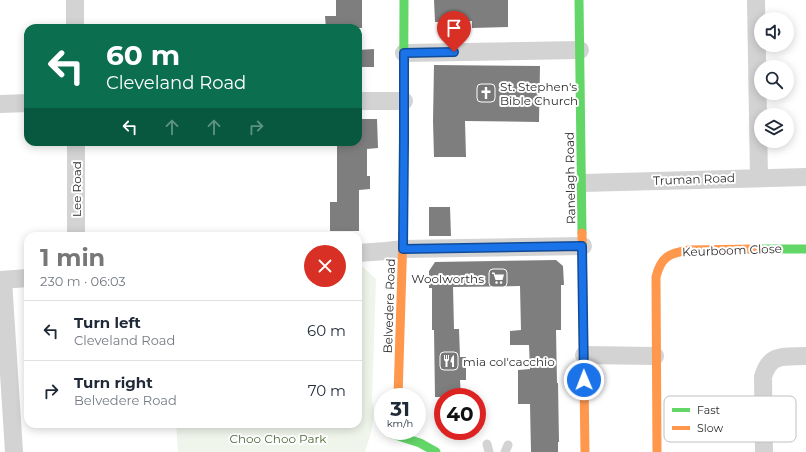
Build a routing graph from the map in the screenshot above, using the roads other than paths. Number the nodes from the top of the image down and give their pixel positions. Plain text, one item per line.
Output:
1 (75, 0) edge
2 (404, 0) edge
3 (579, 0) edge
4 (756, 0) edge
5 (75, 24) edge
6 (580, 50) junction
7 (404, 53) junction
8 (404, 100) junction
9 (362, 101) edge
10 (24, 103) edge
11 (0, 104) edge
12 (76, 146) edge
13 (806, 177) edge
14 (759, 178) junction
15 (582, 183) junction
16 (76, 232) edge
17 (582, 246) junction
18 (403, 249) junction
19 (806, 249) edge
20 (362, 253) edge
21 (24, 278) edge
22 (1, 280) edge
23 (806, 356) edge
24 (584, 360) junction
25 (655, 360) junction
26 (398, 388) edge
27 (763, 396) edge
28 (408, 440) edge
29 (764, 442) edge
30 (14, 452) edge
31 (436, 452) edge
32 (585, 452) edge
33 (657, 452) edge
34 (764, 452) edge

1 - 5 street
2 - 7 street, Belvedere Road
3 - 6 street, Ranelagh Road
4 - 14 street
6 - 7 street
6 - 15 street, Ranelagh Road
7 - 8 street, Belvedere Road
8 - 9 street
8 - 18 street, Belvedere Road
10 - 11 street
12 - 16 street, Lee Road
13 - 14 street, Truman Road
14 - 15 street, Truman Road
15 - 17 street, Ranelagh Road
17 - 18 street
17 - 24 street, Ranelagh Road
18 - 20 street
18 - 26 street, Belvedere Road
19 - 25 street, Keurboom Close
21 - 22 street
22 - 30 street
23 - 27 street
24 - 25 street
24 - 32 street, Ranelagh Road
25 - 33 street, Keurboom Close
28 - 31 street
29 - 34 street

